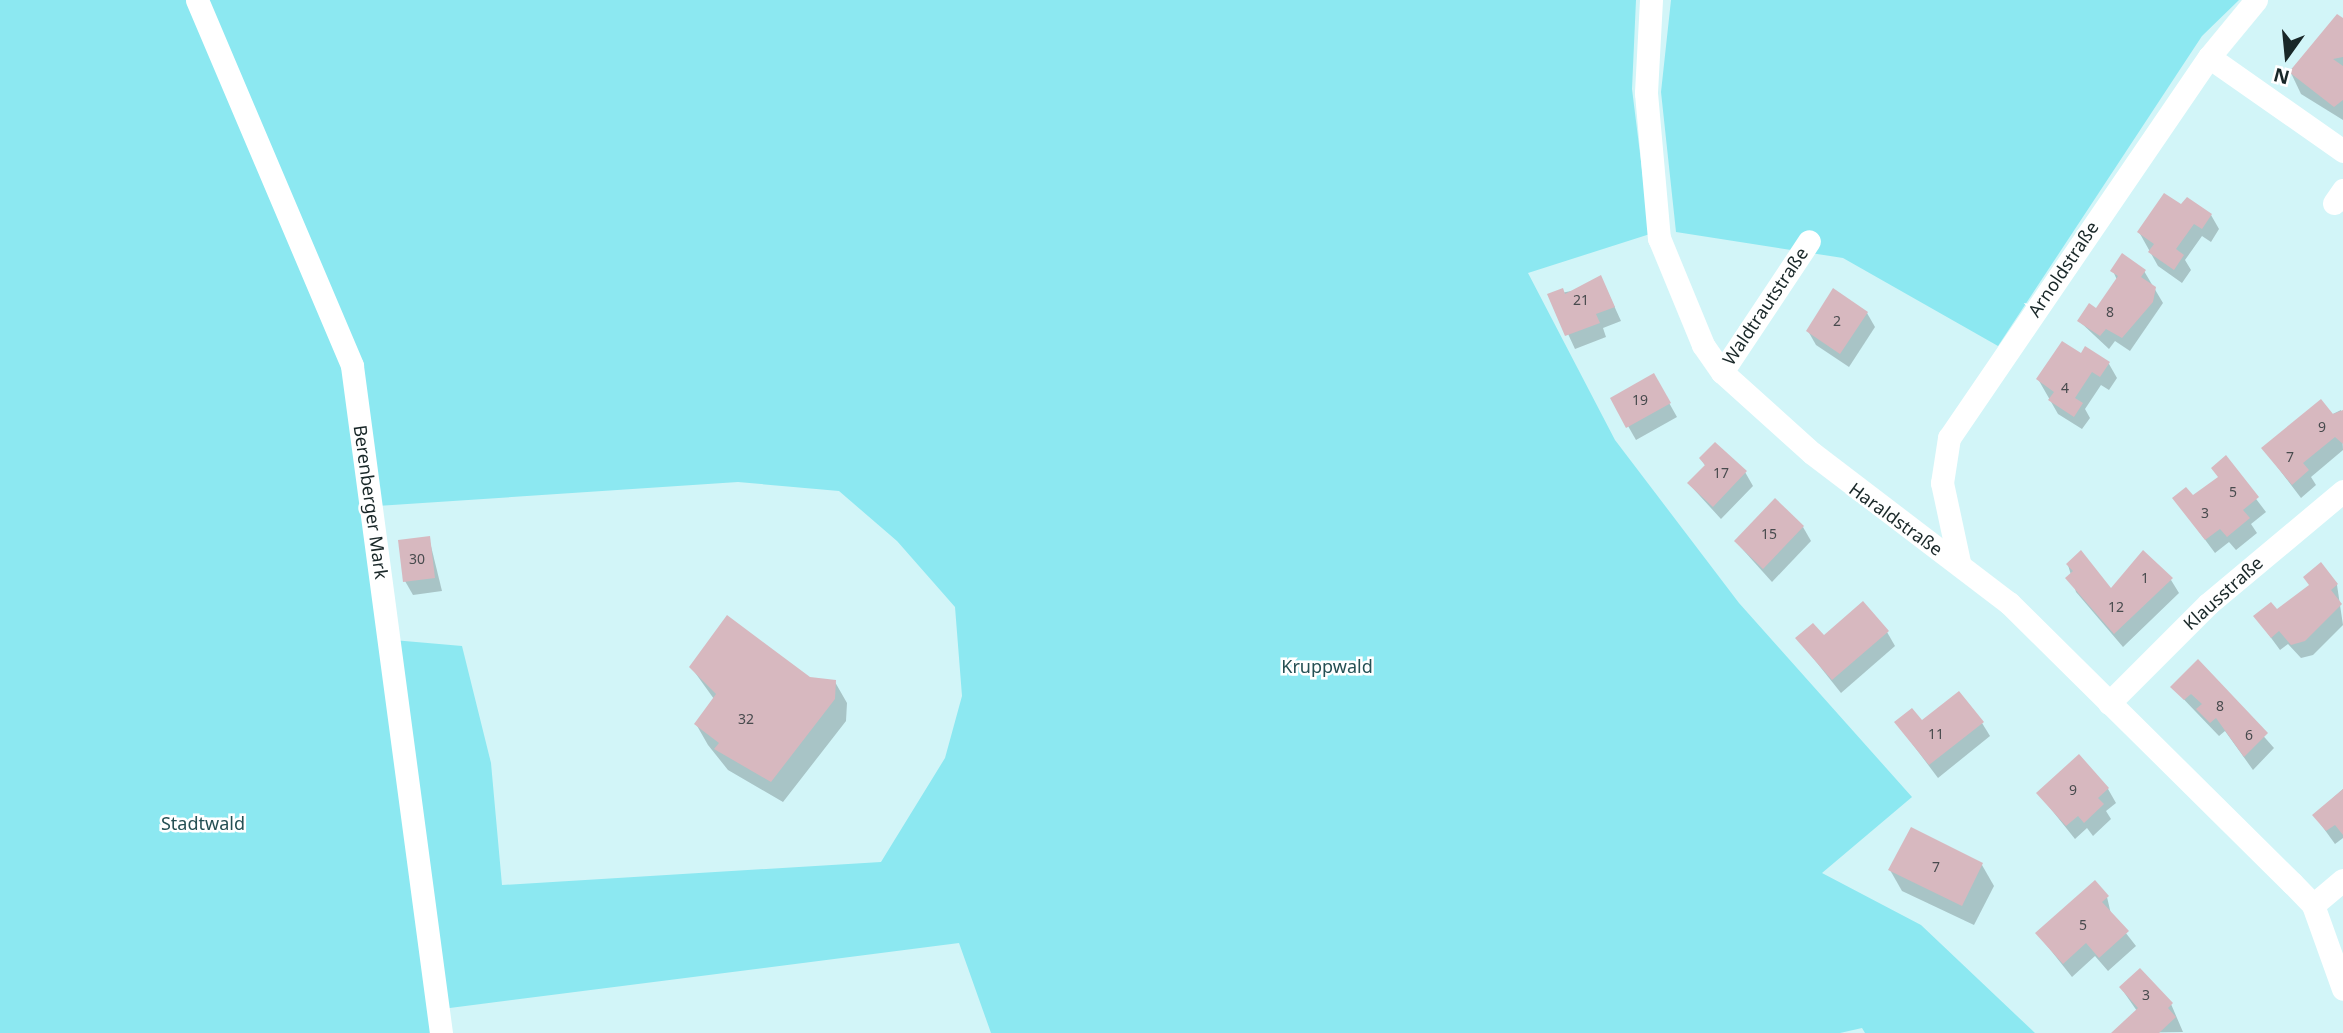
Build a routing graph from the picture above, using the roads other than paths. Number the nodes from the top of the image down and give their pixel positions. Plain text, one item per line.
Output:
1 (197, 0) edge
2 (1651, 0) edge
3 (2256, 0) edge
4 (2209, 57) junction
5 (2343, 151) edge
6 (1809, 241) dead end
7 (1722, 372) junction
8 (2343, 491) edge
9 (1959, 562) junction
10 (2109, 703) junction
11 (2343, 880) edge
12 (2313, 905) junction
13 (2343, 989) edge
14 (441, 1033) edge

1 - 14 street, Berenberger Mark
2 - 7 street, Haraldstraße
3 - 4 street, Arnoldstraße
4 - 5 street
4 - 9 street, Arnoldstraße
6 - 7 street, Waldtrautstraße
7 - 9 street, Haraldstraße
8 - 10 street, Klausstraße
9 - 10 street, Haraldstraße
10 - 12 street, Haraldstraße
11 - 12 street
12 - 13 street, Haraldstraße

